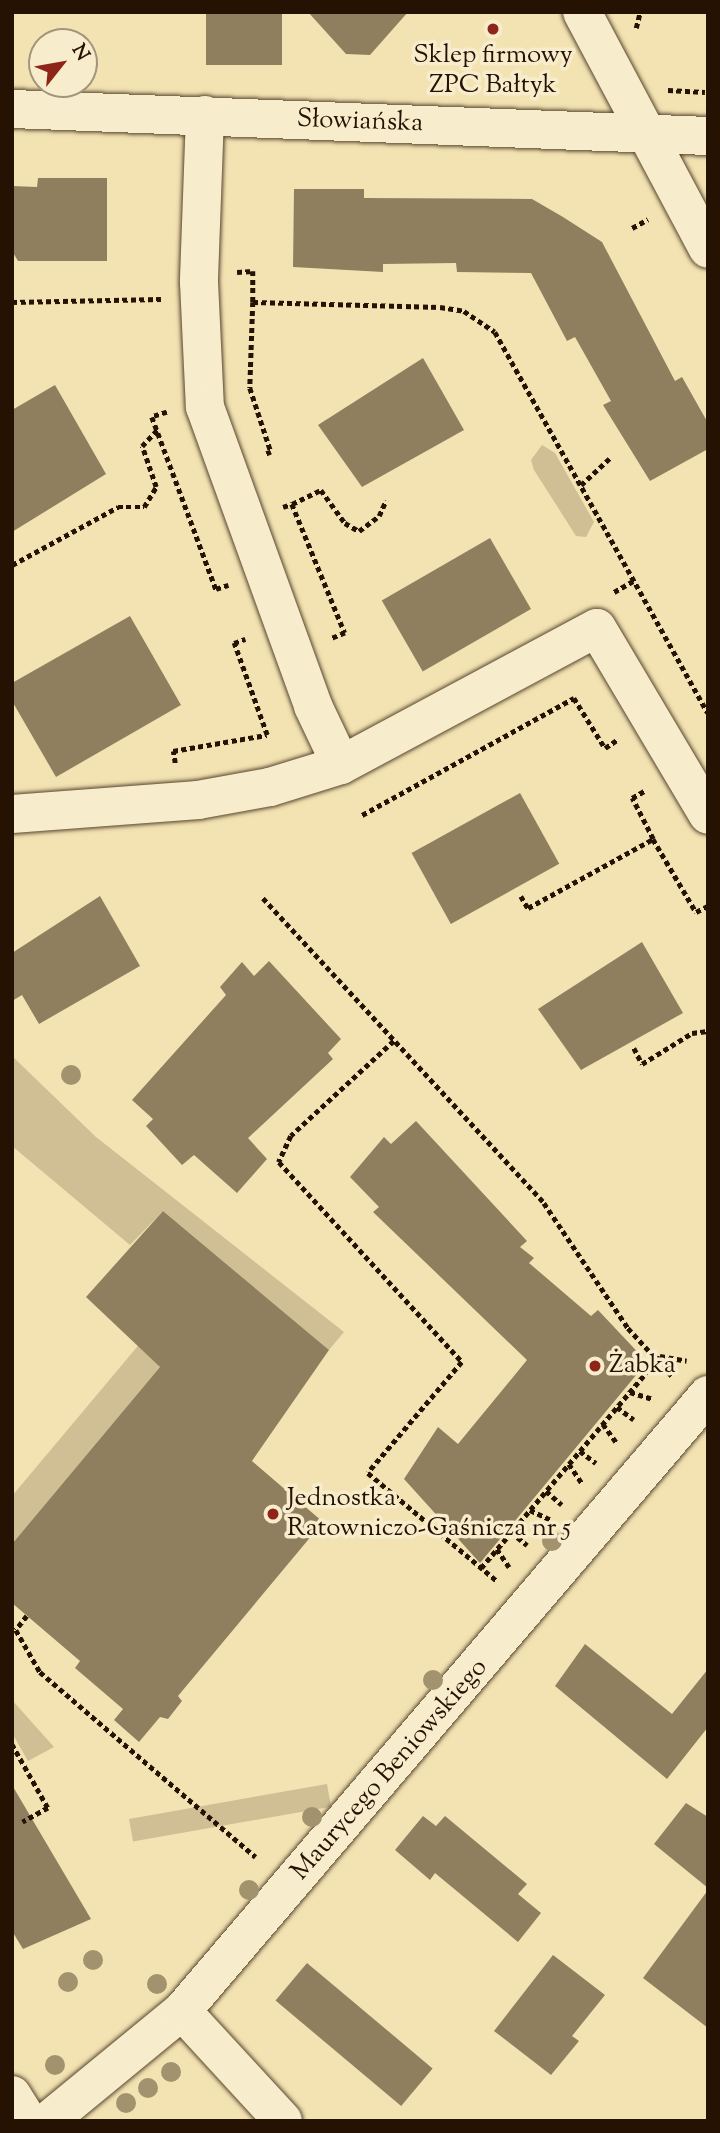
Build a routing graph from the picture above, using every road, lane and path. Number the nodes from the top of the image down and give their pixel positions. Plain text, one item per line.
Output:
1 (582, 12) edge
2 (640, 12) edge
3 (636, 32) dead end
4 (667, 90) dead end
5 (708, 92) edge
6 (12, 109) edge
7 (205, 115) junction
8 (647, 134) junction
9 (708, 136) edge
10 (708, 249) edge
11 (199, 282) junction
12 (12, 302) edge
13 (253, 302) junction
14 (157, 430) dead end
15 (612, 456) dead end
16 (226, 470) junction
17 (581, 485) junction
18 (386, 500) dead end
19 (292, 504) dead end
20 (12, 565) edge
21 (282, 625) junction
22 (708, 713) edge
23 (624, 736) dead end
24 (341, 765) junction
25 (178, 776) dead end
26 (652, 787) dead end
27 (12, 814) edge
28 (362, 814) dead end
29 (708, 815) edge
30 (653, 839) junction
31 (521, 896) dead end
32 (263, 898) dead end
33 (708, 906) edge
34 (708, 1031) edge
35 (394, 1041) junction
36 (634, 1048) dead end
37 (657, 1360) junction
38 (693, 1380) edge
39 (630, 1392) junction
40 (661, 1401) dead end
41 (617, 1407) junction
42 (603, 1424) junction
43 (640, 1425) dead end
44 (621, 1448) dead end
45 (580, 1451) junction
46 (569, 1464) junction
47 (602, 1469) dead end
48 (586, 1489) dead end
49 (546, 1491) junction
50 (530, 1510) junction
51 (568, 1510) dead end
52 (556, 1523) dead end
53 (511, 1532) junction
54 (497, 1549) junction
55 (533, 1550) dead end
56 (481, 1568) junction
57 (513, 1573) dead end
58 (502, 1586) dead end
59 (27, 1616) dead end
60 (12, 1744) edge
61 (23, 1822) dead end
62 (256, 1857) dead end
63 (182, 2011) junction
64 (12, 2095) edge
65 (49, 2119) edge
66 (283, 2121) edge

1 - 8 street
2 - 3 path
4 - 5 path
6 - 7 street, Słowiańska
7 - 8 street, Słowiańska
7 - 11 street
8 - 9 street, Słowiańska
8 - 10 street
11 - 12 path
11 - 13 path
11 - 16 street
13 - 16 path
13 - 17 path
14 - 20 path
15 - 17 path
16 - 21 street
17 - 22 path
18 - 19 path
21 - 24 street
21 - 25 path
23 - 28 path
24 - 27 street
24 - 29 street
26 - 30 path
30 - 31 path
30 - 33 path
32 - 35 path
34 - 36 path
35 - 37 path
35 - 56 path
37 - 38 path
37 - 38 path
37 - 39 path
38 - 63 street, Maurycego Beniowskiego
39 - 40 path
39 - 41 path
41 - 42 path
41 - 43 path
42 - 44 path
42 - 45 path
45 - 46 path
45 - 47 path
46 - 48 path
46 - 49 path
49 - 50 path
49 - 51 path
50 - 52 path
50 - 53 path
53 - 54 path
53 - 55 path
54 - 56 path
54 - 57 path
56 - 58 path
59 - 62 path
60 - 61 path
63 - 65 street, Maurycego Beniowskiego
63 - 66 street
64 - 65 street

